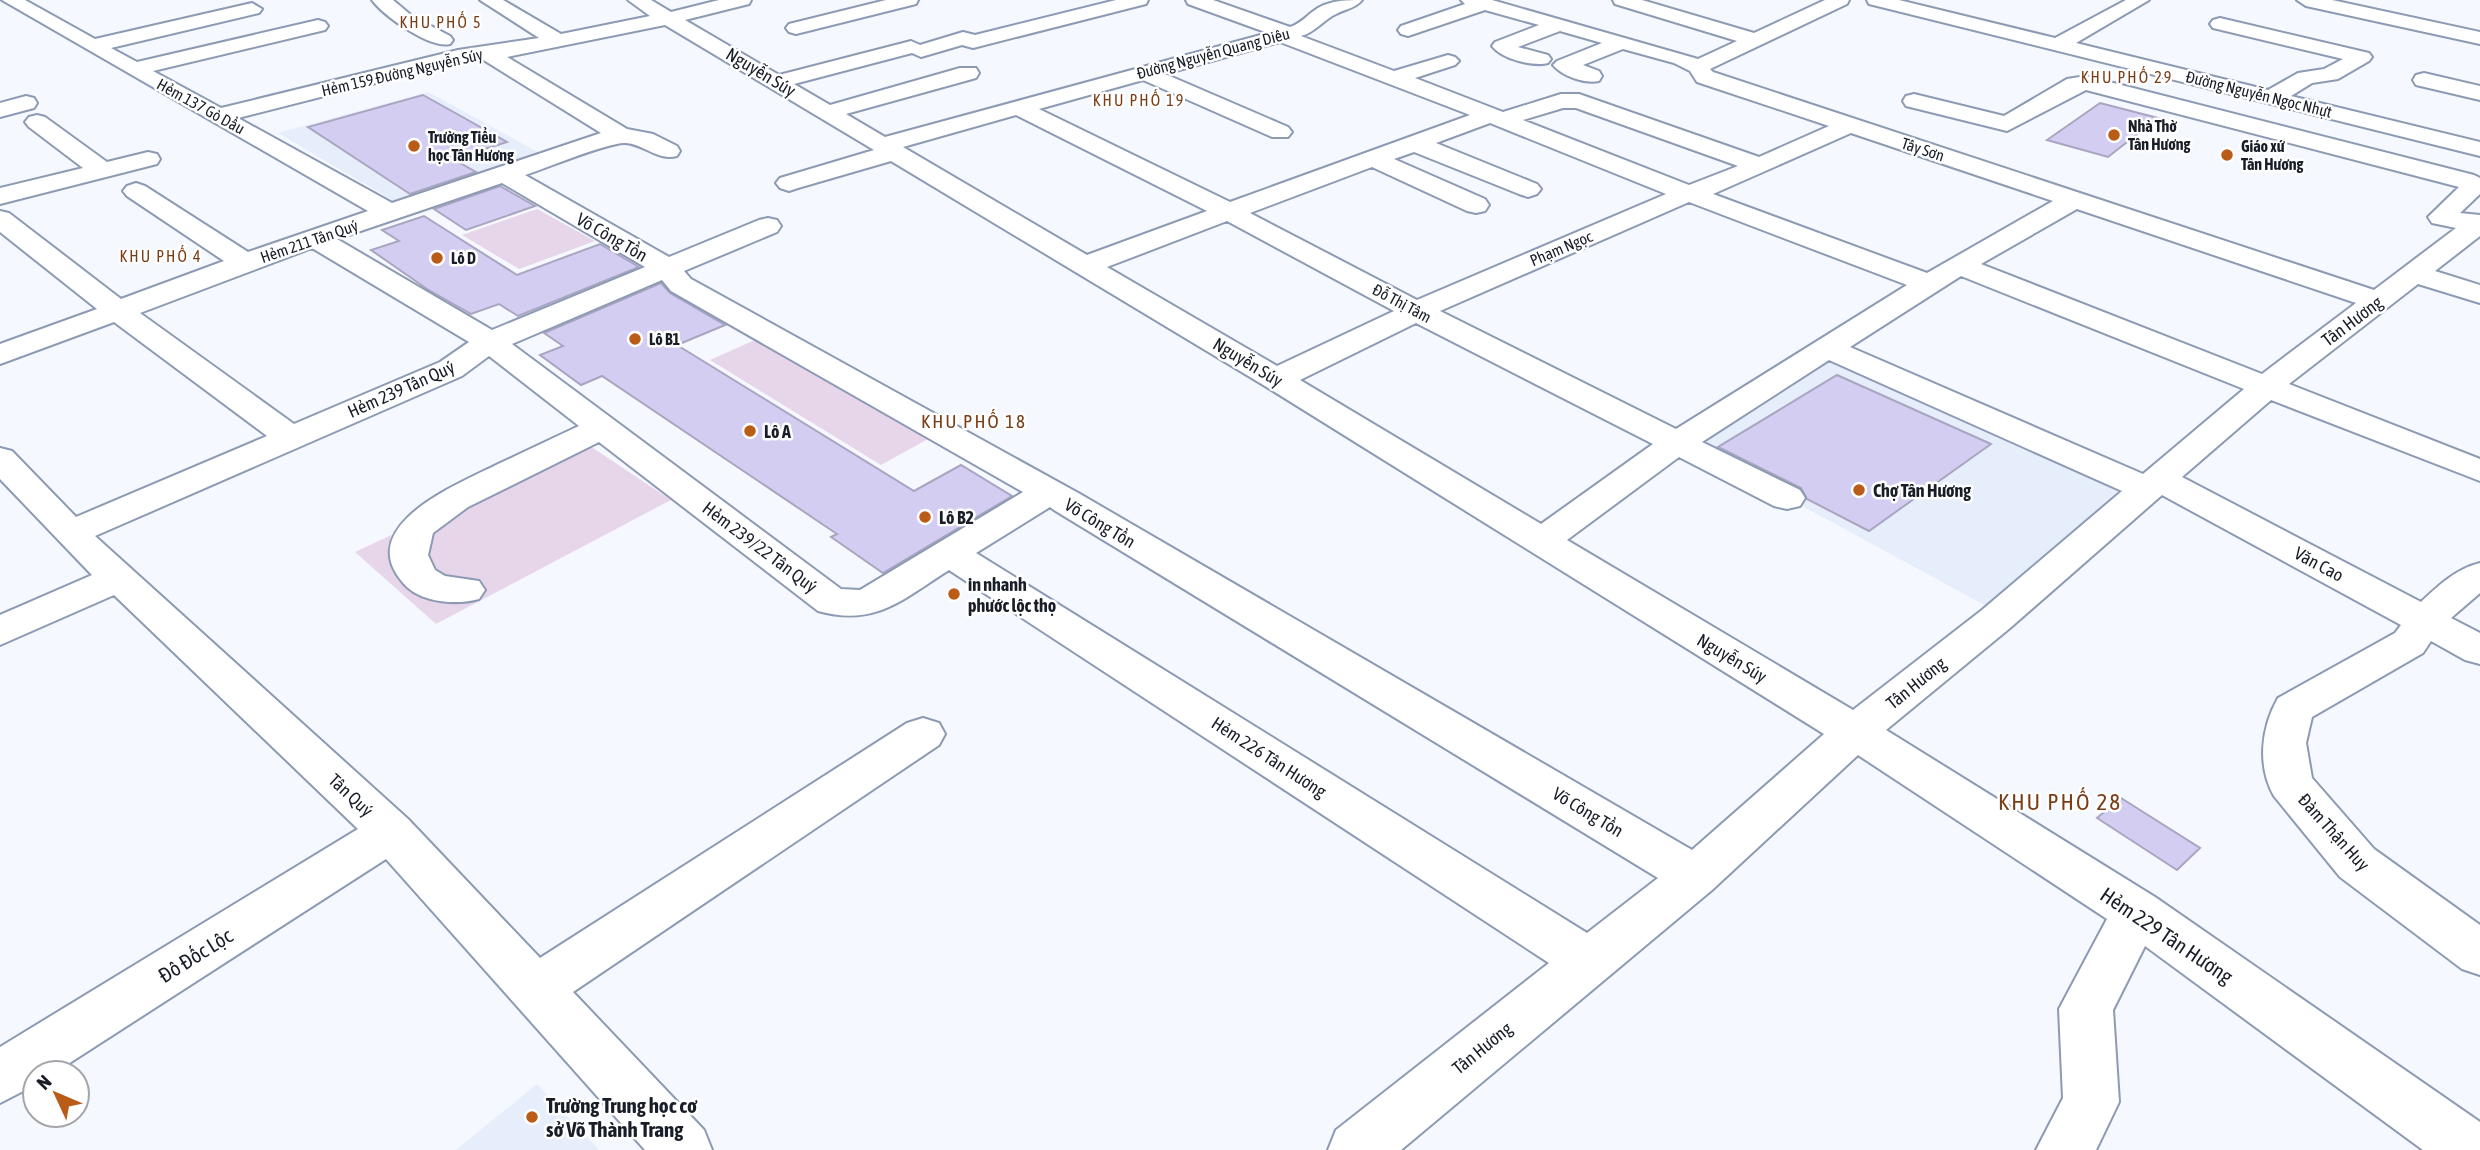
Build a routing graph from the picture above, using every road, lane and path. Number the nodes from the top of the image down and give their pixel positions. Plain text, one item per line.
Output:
1 (11, 0) edge
2 (381, 0) edge
3 (489, 0) edge
4 (636, 0) edge
5 (742, 0) edge
6 (909, 0) edge
7 (1139, 0) edge
8 (1195, 0) edge
9 (1314, 0) edge
10 (1622, 0) edge
11 (1840, 0) edge
12 (1876, 0) edge
13 (2306, 0) edge
14 (2134, 1) edge
15 (1478, 2) edge
16 (1344, 3) edge
17 (252, 9) dead end
18 (670, 18) junction
19 (2220, 24) dead end
20 (1558, 25) junction
21 (318, 26) dead end
22 (796, 28) dead end
23 (817, 30) dead end
24 (1408, 30) dead end
25 (882, 31) dead end
26 (1223, 34) dead end
27 (1284, 34) junction
28 (2480, 38) edge
29 (778, 39) dead end
30 (443, 40) dead end
31 (557, 40) junction
32 (1755, 40) junction
33 (973, 42) junction
34 (1621, 43) junction
35 (1247, 44) junction
36 (2057, 45) junction
37 (92, 46) junction
38 (845, 48) dead end
39 (916, 49) junction
40 (994, 51) dead end
41 (486, 53) junction
42 (1541, 59) dead end
43 (753, 62) junction
44 (945, 62) dead end
45 (1698, 67) junction
46 (134, 69) junction
47 (1365, 69) junction
48 (1142, 72) junction
49 (968, 73) dead end
50 (1591, 76) dead end
51 (1391, 79) junction
52 (2424, 80) dead end
53 (2480, 93) edge
54 (2272, 97) junction
55 (1914, 101) dead end
56 (1017, 107) junction
57 (0, 110) edge
58 (829, 112) junction
59 (218, 116) junction
60 (1495, 118) junction
61 (1850, 125) junction
62 (1280, 132) dead end
63 (620, 135) junction
64 (1416, 144) junction
65 (889, 148) junction
66 (2480, 149) edge
67 (668, 151) dead end
68 (148, 159) dead end
69 (1376, 160) junction
70 (1760, 166) junction
71 (103, 171) junction
72 (505, 174) junction
73 (789, 183) dead end
74 (1528, 189) dead end
75 (136, 191) dead end
76 (1692, 193) junction
77 (0, 196) edge
78 (2075, 200) junction
79 (1475, 205) dead end
80 (390, 213) junction
81 (1231, 213) junction
82 (0, 219) edge
83 (2478, 224) edge
84 (768, 226) dead end
85 (315, 238) junction
86 (246, 263) junction
87 (1085, 265) junction
88 (1959, 265) junction
89 (667, 268) junction
90 (2414, 274) junction
91 (1931, 284) junction
92 (2480, 294) edge
93 (2378, 301) junction
94 (118, 311) junction
95 (1418, 312) junction
96 (490, 342) junction
97 (1828, 348) junction
98 (0, 355) edge
99 (1276, 379) junction
100 (2268, 386) junction
101 (602, 427) junction
102 (291, 438) junction
103 (1676, 443) junction
104 (1, 461) edge
105 (2480, 471) edge
106 (2152, 484) junction
107 (1049, 492) junction
108 (1787, 498) dead end
109 (70, 533) junction
110 (1540, 542) junction
111 (950, 552) junction
112 (2480, 575) edge
113 (119, 578) junction
114 (465, 590) dead end
115 (0, 631) edge
116 (2417, 631) junction
117 (2479, 648) edge
118 (1855, 732) junction
119 (923, 734) dead end
120 (390, 832) junction
121 (1695, 876) junction
122 (2137, 912) junction
123 (2480, 953) edge
124 (1588, 962) junction
125 (535, 989) junction
126 (0, 1077) edge
127 (683, 1150) edge
128 (1357, 1150) edge
129 (2065, 1150) edge
130 (2470, 1150) edge

1 - 37 street, Hẻm 137 Gò Dầu
2 - 30 street
3 - 31 street
4 - 18 street, Nguyễn Súy
5 - 18 street, Hẻm 159 Đường Nguyễn Súy
6 - 22 street
7 - 33 street
8 - 27 street
9 - 16 street
10 - 32 street
11 - 32 street
12 - 36 street, Đường Nguyễn Ngọc Nhựt
13 - 28 street
14 - 36 street
15 - 20 street, Tây Sơn
15 - 24 street
16 - 27 street, Đường Nguyễn Quang Diêu
17 - 37 street
18 - 31 street, Hẻm 159 Đường Nguyễn Súy
18 - 43 street, Nguyễn Súy
19 - 54 street
20 - 34 street, Tây Sơn
20 - 42 street
21 - 46 street
23 - 29 street
25 - 39 street
26 - 35 street
27 - 35 street, Đường Nguyễn Quang Diêu
27 - 47 street
31 - 41 street, Hẻm 159 Đường Nguyễn Súy
32 - 45 street
33 - 39 street
33 - 40 street
34 - 45 street, Tây Sơn
34 - 50 street
35 - 48 street, Đường Nguyễn Quang Diêu
36 - 54 street, Đường Nguyễn Ngọc Nhựt
37 - 46 street, Hẻm 137 Gò Dầu
38 - 43 street
39 - 43 street
39 - 44 street
41 - 59 street, Hẻm 159 Đường Nguyễn Súy
41 - 63 street
43 - 58 street, Nguyễn Súy
45 - 61 street, Tây Sơn
46 - 59 street, Hẻm 137 Gò Dầu
47 - 51 street
47 - 51 street
48 - 56 street, Đường Nguyễn Quang Diêu
48 - 62 street
49 - 58 street
51 - 60 street
52 - 53 street
54 - 66 street, Đường Nguyễn Ngọc Nhựt
55 - 83 street
56 - 65 street, Đường Nguyễn Quang Diêu
56 - 81 street, Đỗ Thị Tâm
57 - 71 street
58 - 65 street, Nguyễn Súy
59 - 80 street, Hẻm 137 Gò Dầu
60 - 64 street
60 - 70 street
60 - 76 street
61 - 70 street, Phạm Ngọc
61 - 78 street, Tây Sơn
63 - 67 street
63 - 72 street, Hẻm 211 Tân Quý
64 - 69 street
64 - 74 street
65 - 73 street, Đường Nguyễn Quang Diêu
65 - 87 street, Nguyễn Súy
68 - 71 street
69 - 79 street
69 - 81 street
70 - 76 street, Phạm Ngọc
71 - 77 street
72 - 80 street, Hẻm 211 Tân Quý
72 - 89 street, Võ Công Tồn
75 - 86 street
76 - 91 street
76 - 95 street, Phạm Ngọc
78 - 88 street
78 - 93 street, Tây Sơn
80 - 85 street, Hẻm 211 Tân Quý
81 - 87 street
81 - 95 street, Đỗ Thị Tâm
82 - 94 street
83 - 90 street, Tân Hương
84 - 89 street, Hẻm 239 Tân Quý
85 - 86 street, Hẻm 211 Tân Quý
85 - 96 street, Hẻm 239/22 Tân Quý
86 - 94 street, Hẻm 211 Tân Quý
87 - 99 street, Nguyễn Súy
88 - 91 street
88 - 100 street
89 - 96 street, Hẻm 239 Tân Quý
89 - 107 street, Võ Công Tồn
90 - 92 street
90 - 93 street, Tân Hương
91 - 97 street
93 - 100 street, Tân Hương
94 - 98 street, Hẻm 211 Tân Quý
94 - 102 street
95 - 99 street, Phạm Ngọc
95 - 103 street, Đỗ Thị Tâm
96 - 101 street, Hẻm 239/22 Tân Quý
96 - 102 street, Hẻm 239 Tân Quý
97 - 103 street
97 - 106 street, Văn Cao
99 - 110 street, Nguyễn Súy
100 - 105 street
100 - 106 street, Tân Hương
101 - 111 street, Hẻm 239/22 Tân Quý
101 - 114 street
102 - 109 street, Hẻm 239 Tân Quý
103 - 108 street, Đỗ Thị Tâm
103 - 110 street
104 - 109 street, Tân Quý
106 - 116 street, Văn Cao
106 - 118 street, Tân Hương
107 - 111 street, Hẻm 239/22 Tân Quý
107 - 121 street, Võ Công Tồn
109 - 113 street, Tân Quý
110 - 118 street, Nguyễn Súy
111 - 124 street, Hẻm 226 Tân Hương
112 - 116 street, Đàm Thận Huy
113 - 115 street
113 - 120 street, Tân Quý
116 - 117 street
116 - 123 street, Đàm Thận Huy
118 - 121 street, Tân Hương
118 - 122 street, Hẻm 229 Tân Hương
119 - 125 street
120 - 125 street, Tân Quý
120 - 126 street, Đô Đốc Lộc
121 - 124 street, Tân Hương
122 - 129 street
122 - 130 street, Hẻm 229 Tân Hương
124 - 128 street, Tân Hương
125 - 127 street, Tân Quý

